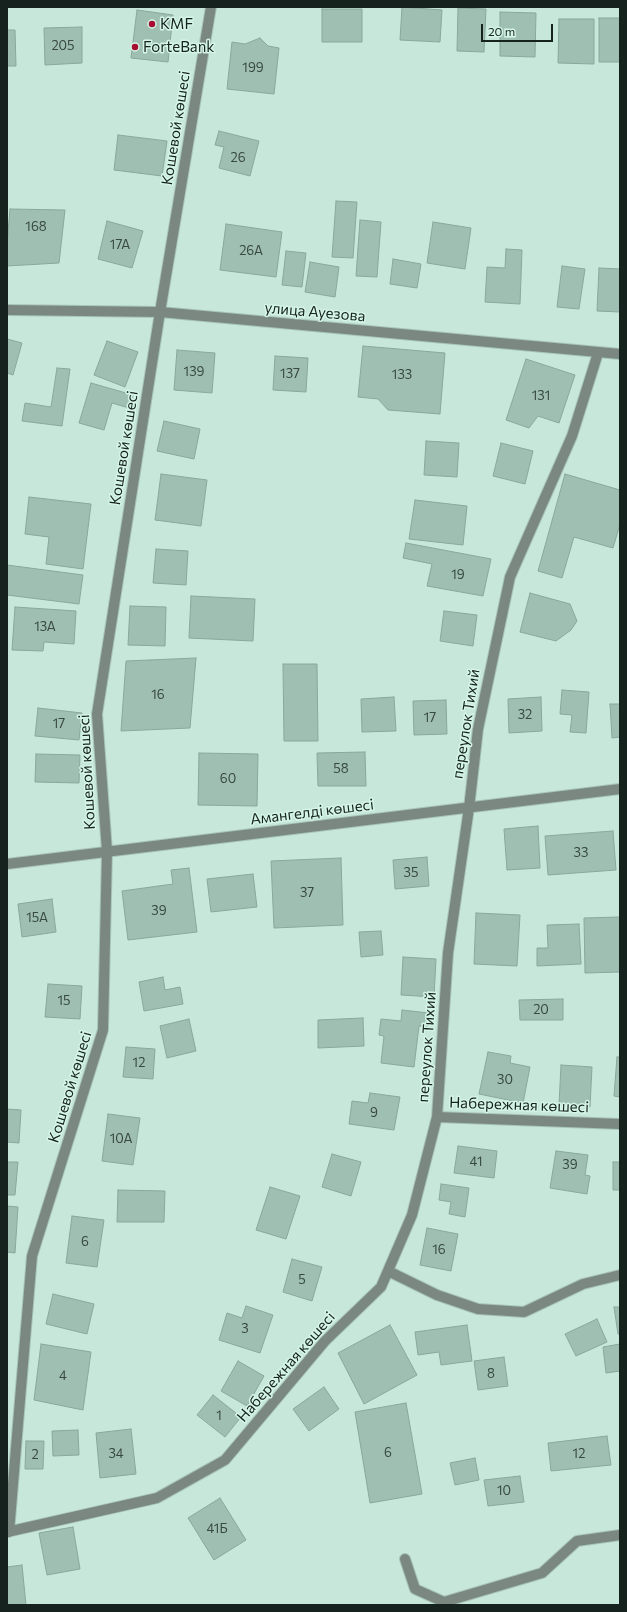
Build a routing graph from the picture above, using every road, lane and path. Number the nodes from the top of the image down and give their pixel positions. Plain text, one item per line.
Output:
1 (211, 7) edge
2 (7, 310) edge
3 (160, 312) junction
4 (598, 353) junction
5 (620, 354) edge
6 (620, 788) edge
7 (469, 808) junction
8 (107, 851) junction
9 (7, 864) edge
10 (438, 1117) junction
11 (620, 1124) edge
12 (388, 1271) junction
13 (620, 1275) edge
14 (8, 1532) edge
15 (620, 1535) edge
16 (405, 1559) dead end

1 - 3 street, Кошевой көшесі
2 - 3 street, улица Ауезова
3 - 4 street, улица Ауезова
3 - 8 street, Кошевой көшесі
4 - 5 street, улица Ауезова
4 - 7 street, переулок Тихий
6 - 7 street, Амангелді көшесі
7 - 8 street, Амангелді көшесі
7 - 10 street, переулок Тихий
8 - 9 street, Амангелді көшесі
8 - 14 street, Кошевой көшесі
10 - 11 street, Набережная көшесі
10 - 12 street, Набережная көшесі
12 - 13 street
12 - 14 street, Набережная көшесі
15 - 16 street

